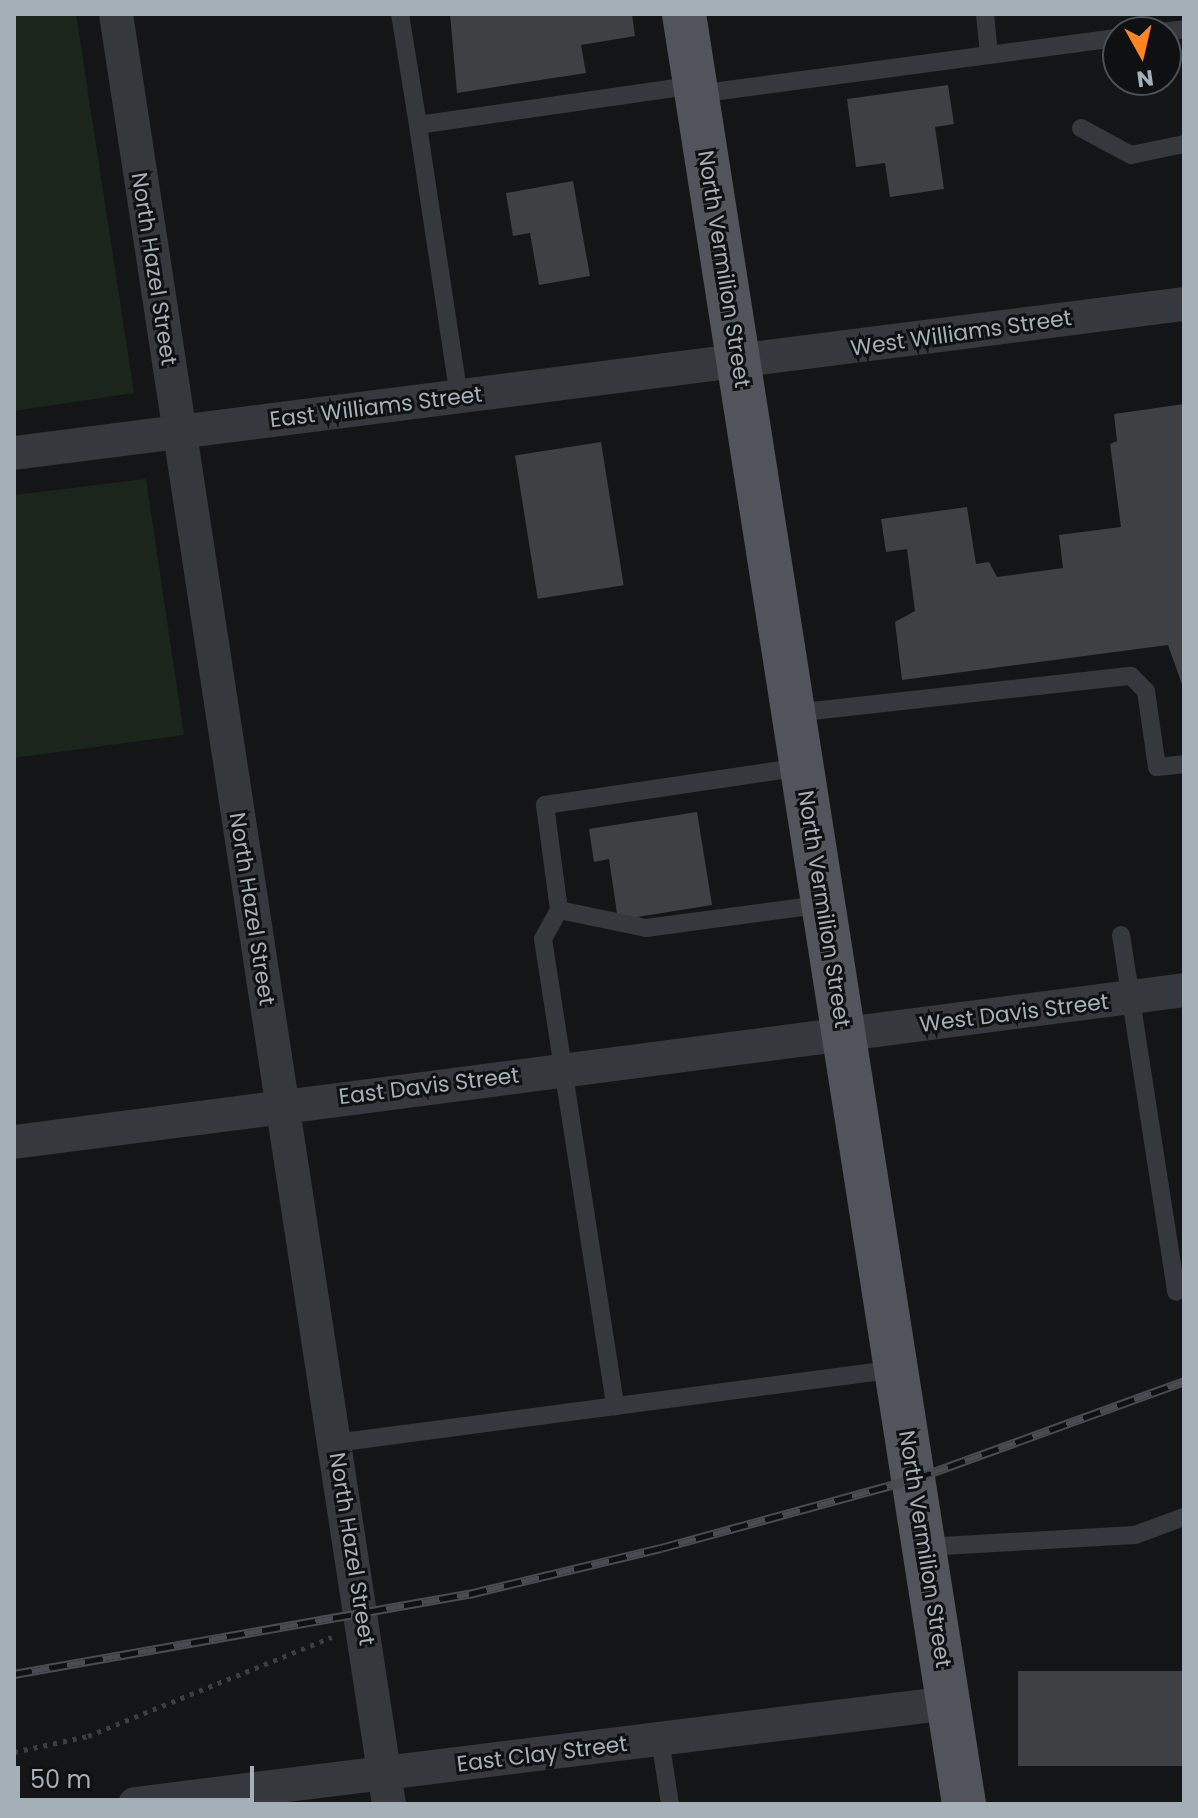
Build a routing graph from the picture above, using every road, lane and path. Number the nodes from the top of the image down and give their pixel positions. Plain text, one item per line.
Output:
1 (116, 14) edge
2 (400, 14) edge
3 (684, 14) edge
4 (985, 14) edge
5 (1102, 40) edge
6 (989, 55) junction
7 (696, 90) junction
8 (418, 125) junction
9 (1081, 128) dead end
10 (1184, 144) edge
11 (1184, 304) edge
12 (739, 363) junction
13 (459, 397) junction
14 (178, 430) junction
15 (14, 453) edge
16 (794, 713) junction
17 (1184, 764) edge
18 (802, 767) junction
19 (825, 904) junction
20 (559, 910) junction
21 (1121, 935) dead end
22 (1184, 990) edge
23 (1130, 998) junction
24 (844, 1035) junction
25 (561, 1069) junction
26 (282, 1105) junction
27 (14, 1142) edge
28 (1176, 1292) dead end
29 (897, 1369) junction
30 (615, 1406) junction
31 (335, 1443) junction
32 (1184, 1517) edge
33 (925, 1547) junction
34 (364, 1625) junction
35 (949, 1703) junction
36 (660, 1739) junction
37 (14, 1752) edge
38 (386, 1789) edge
39 (674, 1802) edge
40 (135, 1804) edge
41 (964, 1804) edge

1 - 14 street, North Hazel Street
2 - 8 lane
3 - 7 main road, North Vermilion Street
4 - 6 lane
5 - 6 lane
6 - 7 lane
7 - 8 lane
7 - 12 main road, North Vermilion Street
8 - 13 lane
9 - 10 lane
11 - 12 street, West Williams Street
12 - 13 street, East Williams Street
12 - 16 main road, North Vermilion Street
13 - 14 street, East Williams Street
14 - 15 street, East Williams Street
14 - 26 street, North Hazel Street
16 - 17 lane
16 - 18 main road, North Vermilion Street
18 - 19 main road, North Vermilion Street
18 - 20 lane
19 - 20 lane
19 - 24 main road, North Vermilion Street
20 - 25 lane
21 - 23 lane
22 - 23 street, West Davis Street
23 - 24 street, West Davis Street
23 - 28 lane
24 - 25 street, East Davis Street
24 - 29 main road, North Vermilion Street
25 - 26 street, East Davis Street
25 - 30 lane
26 - 27 street, East Davis Street
26 - 31 street, North Hazel Street
29 - 30 lane
29 - 33 main road, North Vermilion Street
30 - 31 lane
31 - 34 street, North Hazel Street
32 - 33 lane
33 - 35 main road, North Vermilion Street
34 - 37 path
34 - 38 street, North Hazel Street
35 - 36 street, East Clay Street
35 - 41 main road, North Vermilion Street
36 - 38 street, East Clay Street
36 - 39 lane
38 - 40 street, East Clay Street

